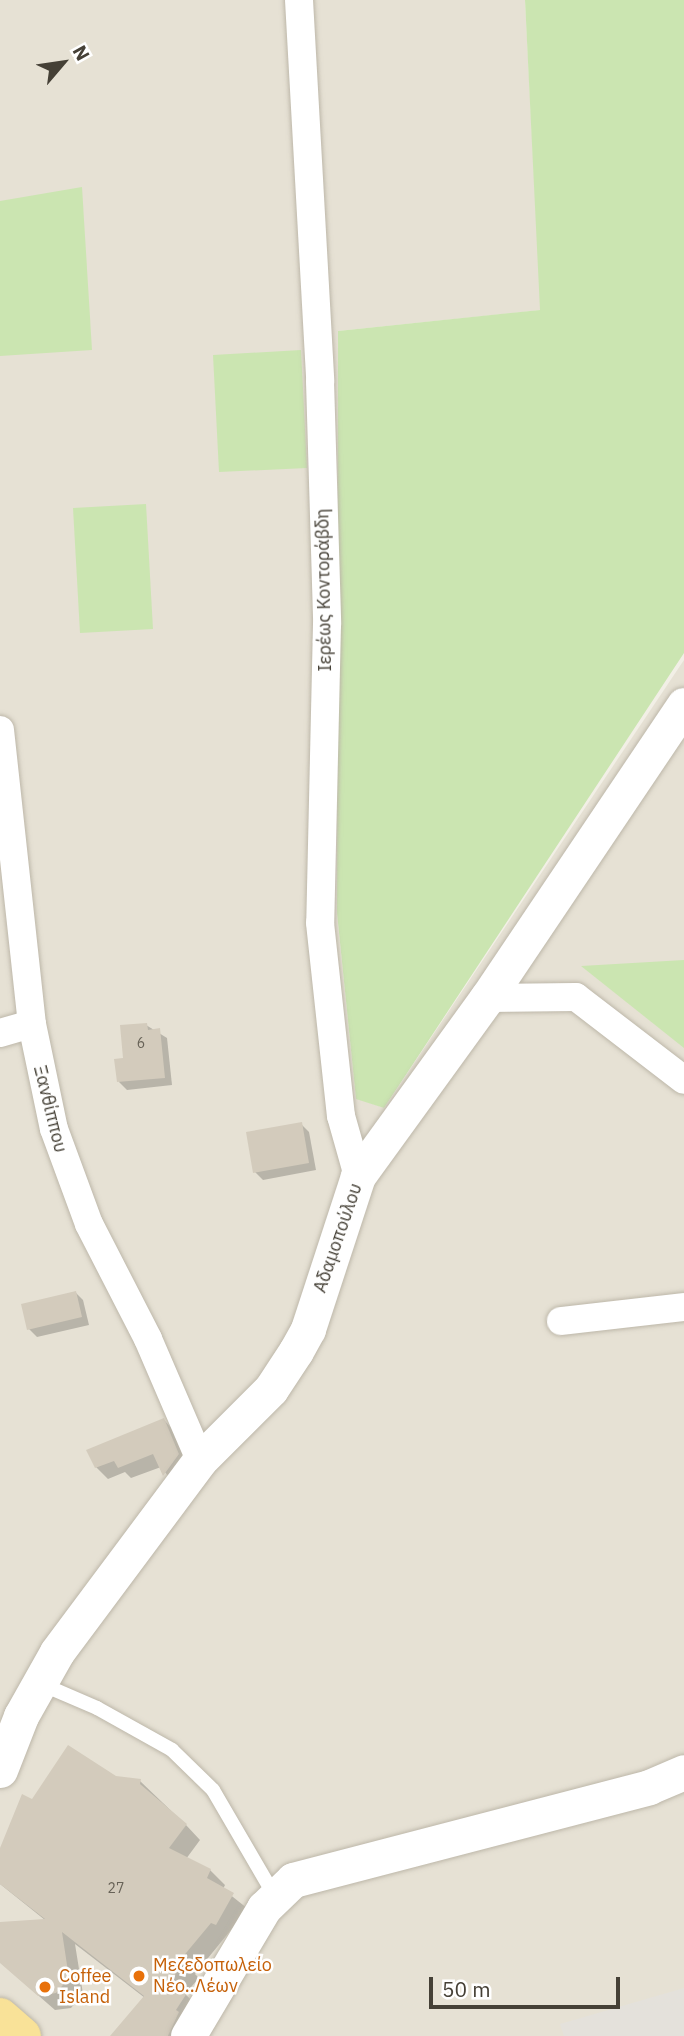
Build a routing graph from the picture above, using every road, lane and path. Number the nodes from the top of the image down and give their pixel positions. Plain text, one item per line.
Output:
1 (299, 0) edge
2 (684, 705) edge
3 (0, 730) edge
4 (6, 854) edge
5 (487, 998) junction
6 (32, 1024) junction
7 (0, 1033) edge
8 (684, 1080) edge
9 (358, 1176) junction
10 (684, 1307) edge
11 (561, 1321) dead end
12 (200, 1460) junction
13 (38, 1683) junction
14 (0, 1770) edge
15 (684, 1772) edge
16 (274, 1895) junction
17 (0, 2017) edge
18 (22, 2036) edge
19 (188, 2036) edge

1 - 9 street, Ιερέως Κοντοράβδη
2 - 5 street, Αδαμοπούλου
3 - 4 street, Ξανθίππου
4 - 6 street, Ξανθίππου
5 - 8 street
5 - 9 street, Αδαμοπούλου
6 - 7 street
6 - 12 street, Ξανθίππου
9 - 12 street, Αδαμοπούλου
10 - 11 street
12 - 13 street, Αδαμοπούλου
13 - 14 street, Αδαμοπούλου
13 - 16 lane
15 - 16 street
16 - 19 street
17 - 18 main road

